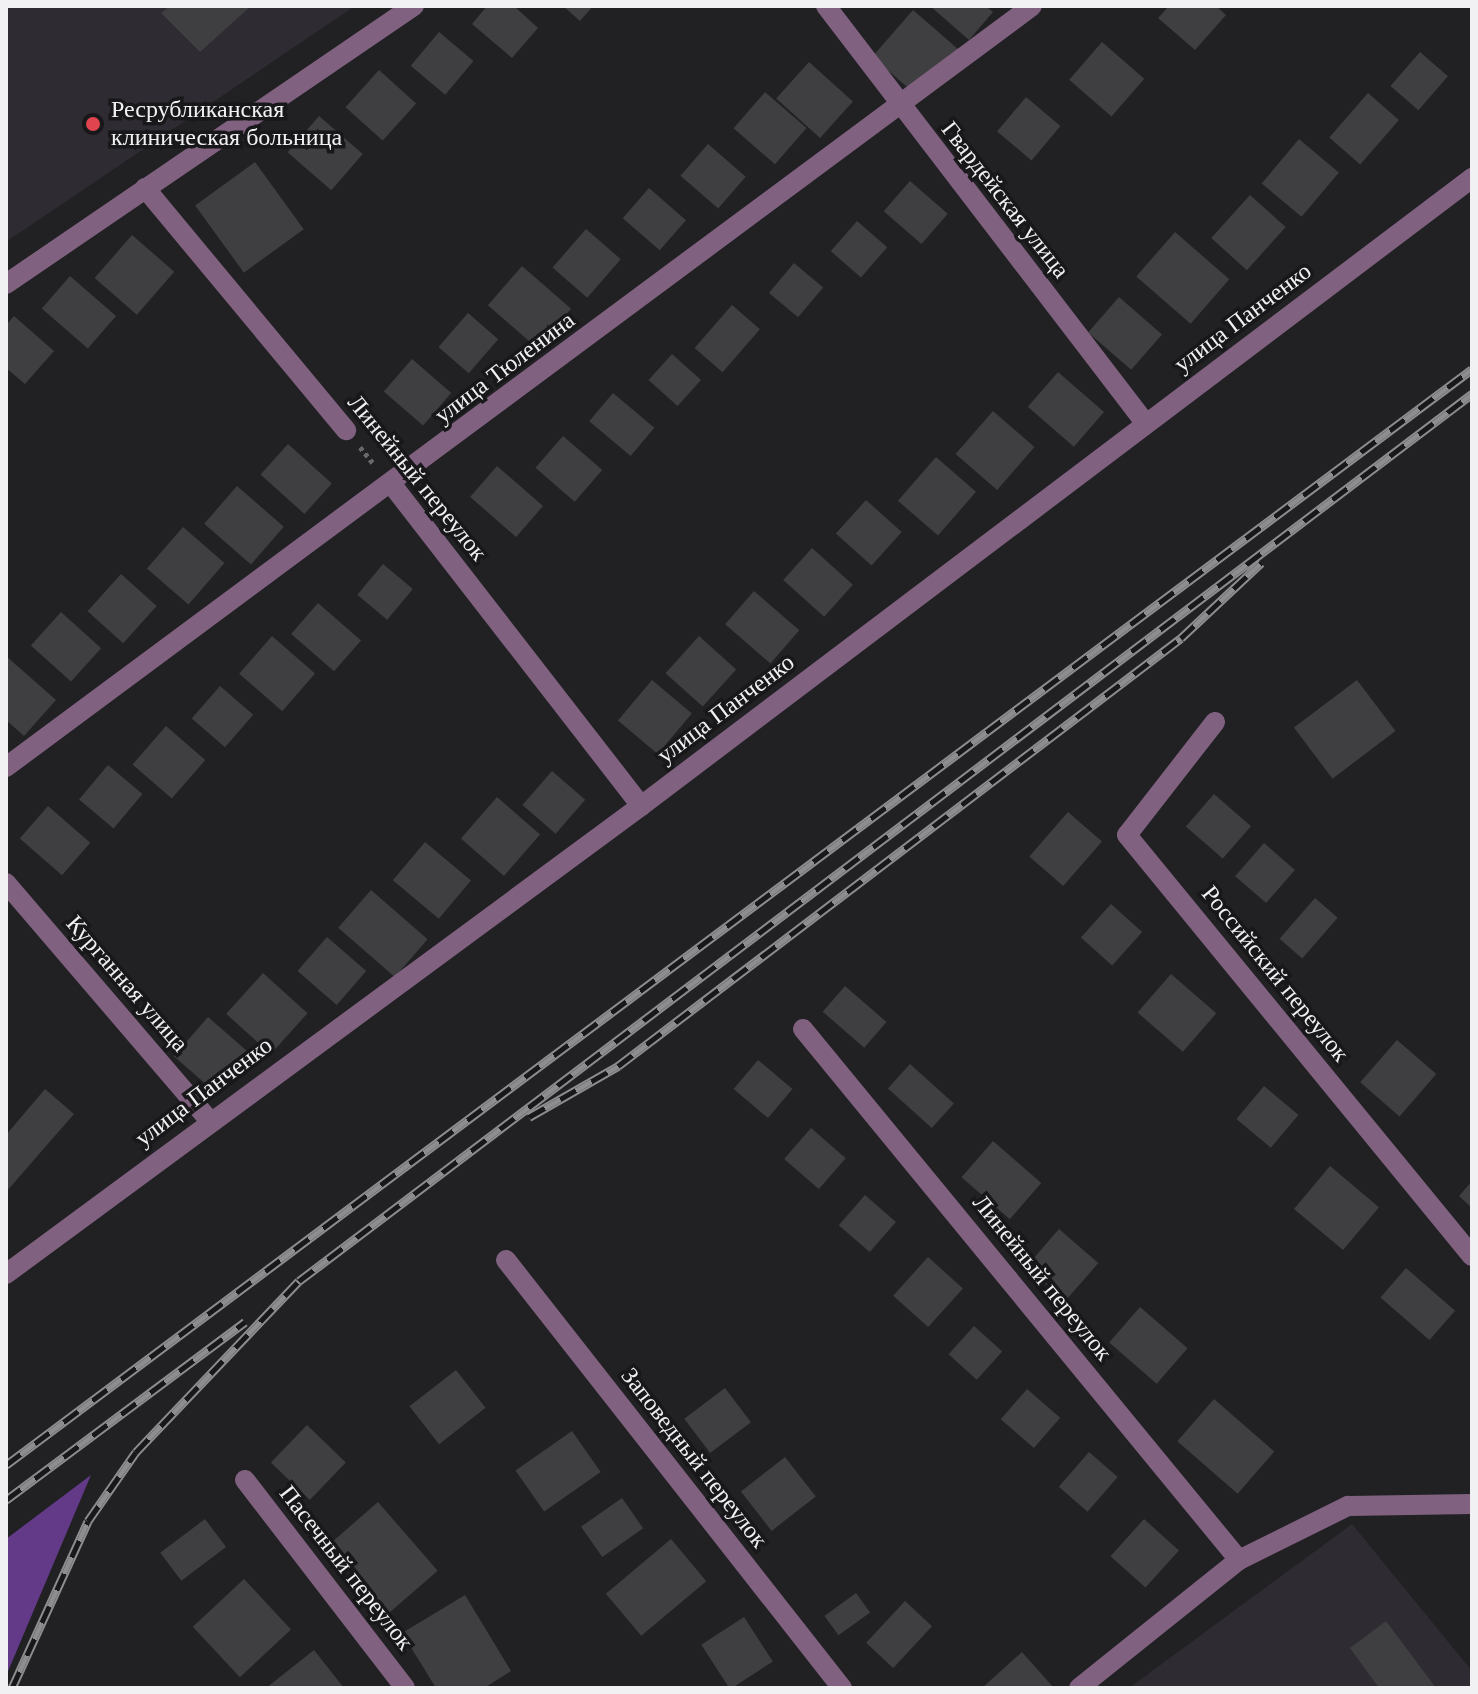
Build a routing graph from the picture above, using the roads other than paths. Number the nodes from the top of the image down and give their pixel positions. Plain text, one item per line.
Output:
1 (414, 6) edge
2 (826, 6) edge
3 (1032, 6) edge
4 (897, 103) junction
5 (1472, 178) edge
6 (145, 188) junction
7 (6, 284) edge
8 (1146, 424) junction
9 (346, 430) road end
10 (393, 486) junction
11 (1215, 722) dead end
12 (6, 767) edge
13 (641, 806) junction
14 (6, 883) edge
15 (803, 1029) dead end
16 (208, 1119) junction
17 (1472, 1256) edge
18 (506, 1260) dead end
19 (6, 1274) edge
20 (245, 1480) dead end
21 (1472, 1504) edge
22 (1239, 1560) junction
23 (405, 1688) edge
24 (842, 1688) edge
25 (1079, 1688) edge

1 - 6 street
2 - 4 street, Гвардейская улица
3 - 4 street, улица Тюленина
4 - 8 street, Гвардейская улица
4 - 10 street, улица Тюленина
5 - 8 street, улица Панченко
6 - 7 street
6 - 9 street, Линейный переулок
8 - 13 street, улица Панченко
10 - 12 street, улица Тюленина
10 - 13 street, Линейный переулок
11 - 17 street, Российский переулок
13 - 16 street, улица Панченко
14 - 16 street, Курганная улица
15 - 22 street, Линейный переулок
16 - 19 street, улица Панченко
18 - 24 street, Заповедный переулок
20 - 23 street, Пасечный переулок
21 - 22 street
22 - 25 street

